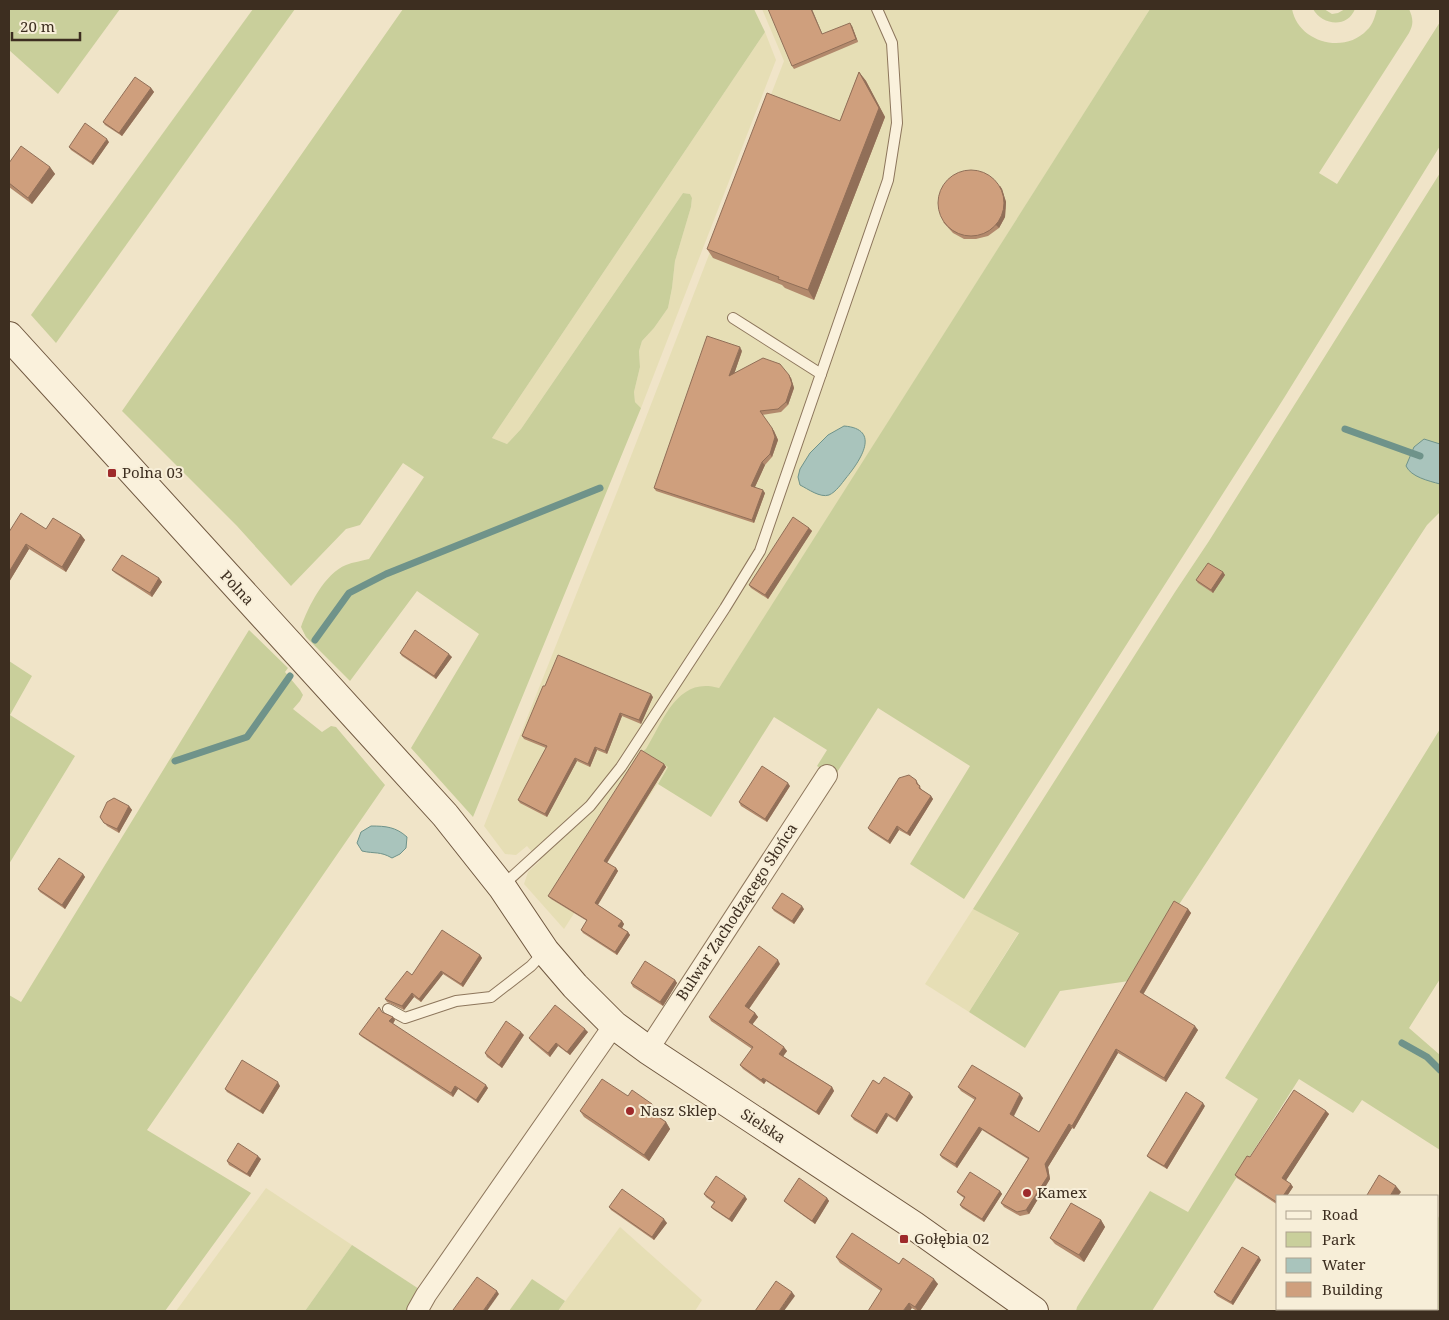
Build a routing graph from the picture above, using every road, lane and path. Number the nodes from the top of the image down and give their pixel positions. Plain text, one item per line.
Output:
1 (877, 9) edge
2 (732, 318) dead end
3 (9, 336) edge
4 (820, 374) junction
5 (827, 775) dead end
6 (466, 840) joint
7 (502, 887) junction
8 (546, 951) junction
9 (388, 1009) dead end
10 (614, 1025) junction
11 (648, 1050) junction
12 (417, 1311) edge
13 (1034, 1311) edge

1 - 4 lane
2 - 4 lane
3 - 6 street, Polna
4 - 7 lane
5 - 11 street, Bulwar Zachodzącego Słońca
6 - 7 street, Sielska
7 - 8 street, Sielska
8 - 9 lane
8 - 10 street, Sielska
10 - 11 street, Sielska
10 - 12 street
11 - 13 street, Sielska

